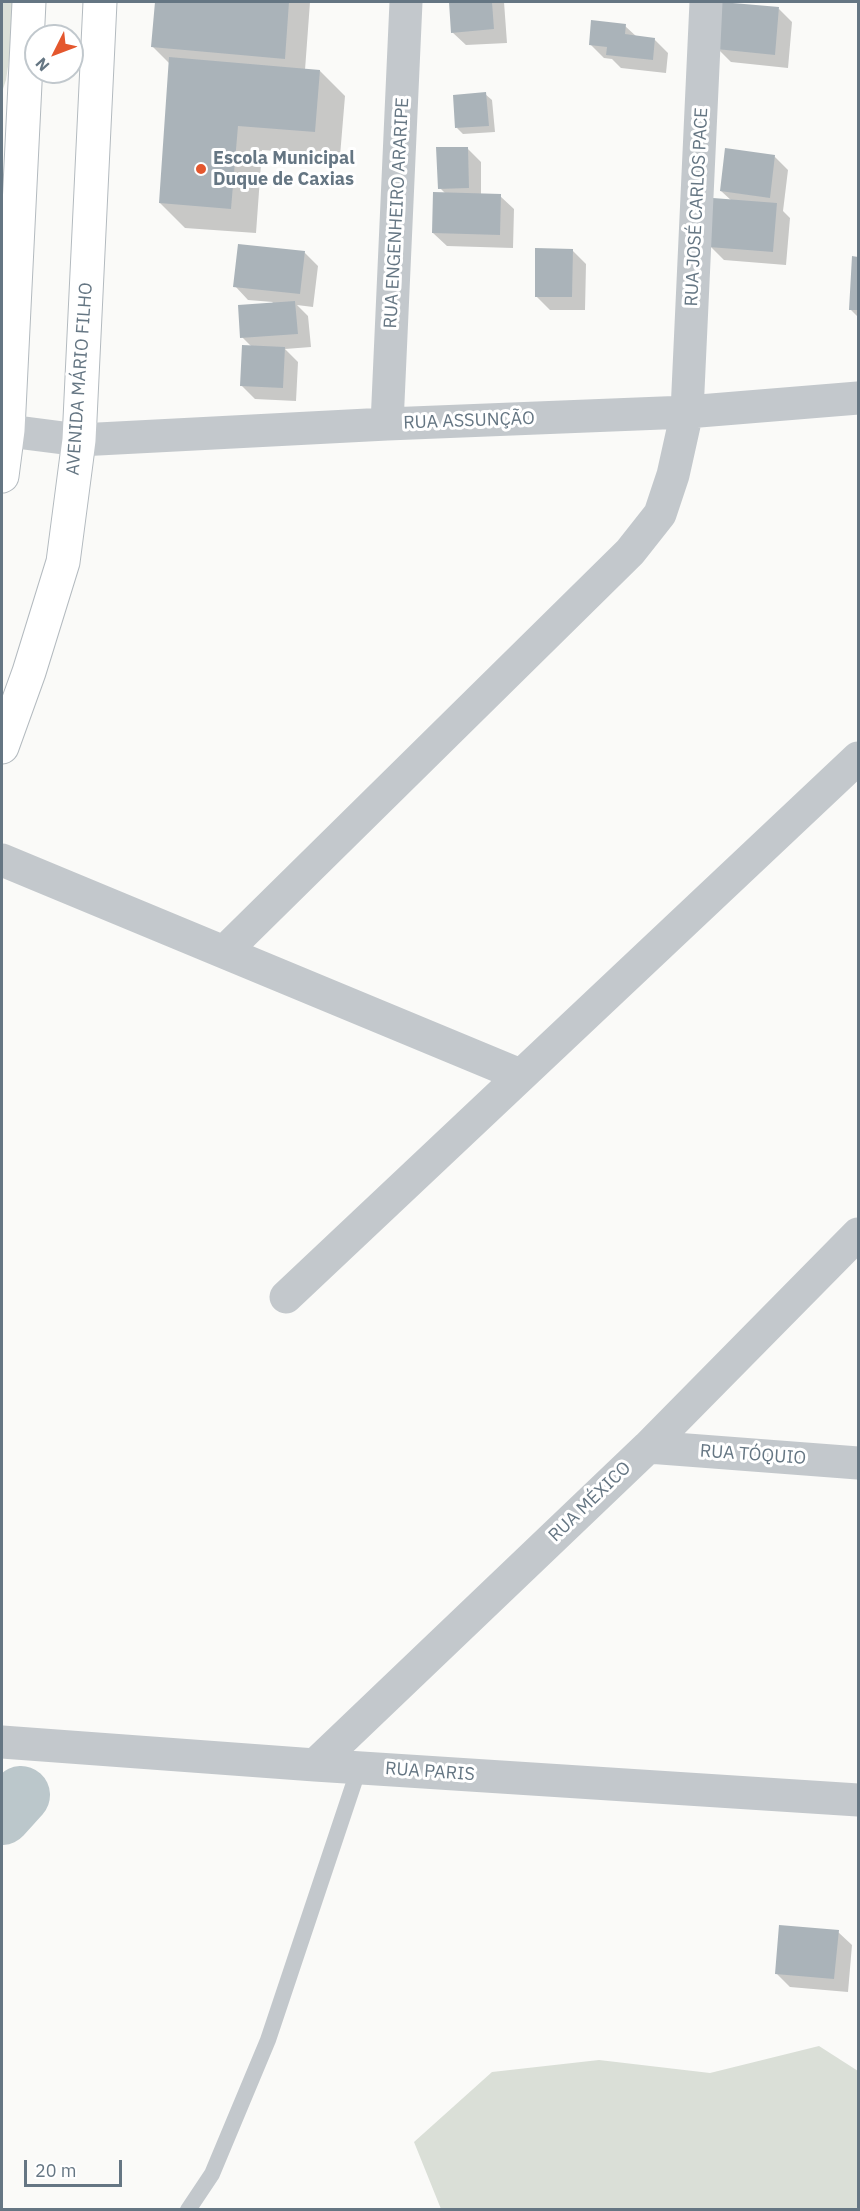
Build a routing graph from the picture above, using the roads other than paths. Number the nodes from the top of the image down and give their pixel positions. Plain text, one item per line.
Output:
1 (29, 2) edge
2 (100, 2) edge
3 (406, 2) edge
4 (706, 2) edge
5 (858, 398) edge
6 (687, 412) junction
7 (387, 424) junction
8 (5, 430) edge
9 (79, 440) junction
10 (2, 476) edge
11 (2, 747) edge
12 (858, 758) edge
13 (2, 860) edge
14 (224, 952) junction
15 (520, 1075) junction
16 (858, 1234) edge
17 (286, 1297) dead end
18 (648, 1447) junction
19 (858, 1463) edge
20 (2, 1742) edge
21 (315, 1765) junction
22 (359, 1768) junction
23 (858, 1800) edge
24 (188, 2210) edge

1 - 8 main road
2 - 9 main road, AVENIDA MÁRIO FILHO
3 - 7 street, RUA ENGENHEIRO ARARIPE
4 - 6 street, RUA JOSÉ CARLOS PACE
5 - 6 street, RUA ASSUNÇÃO
6 - 7 street, RUA ASSUNÇÃO
6 - 14 street, RUA JOSÉ CARLOS PACE
7 - 9 street, RUA ASSUNÇÃO
8 - 9 street, RUA ASSUNÇÃO
8 - 10 main road
9 - 11 main road, AVENIDA MÁRIO FILHO
12 - 15 street
13 - 14 street
14 - 15 street
15 - 17 street
16 - 18 street, RUA MÉXICO
18 - 19 street, RUA TÓQUIO
18 - 21 street, RUA MÉXICO
20 - 21 street, RUA PARIS
21 - 22 street, RUA PARIS
22 - 23 street, RUA PARIS
22 - 24 lane

